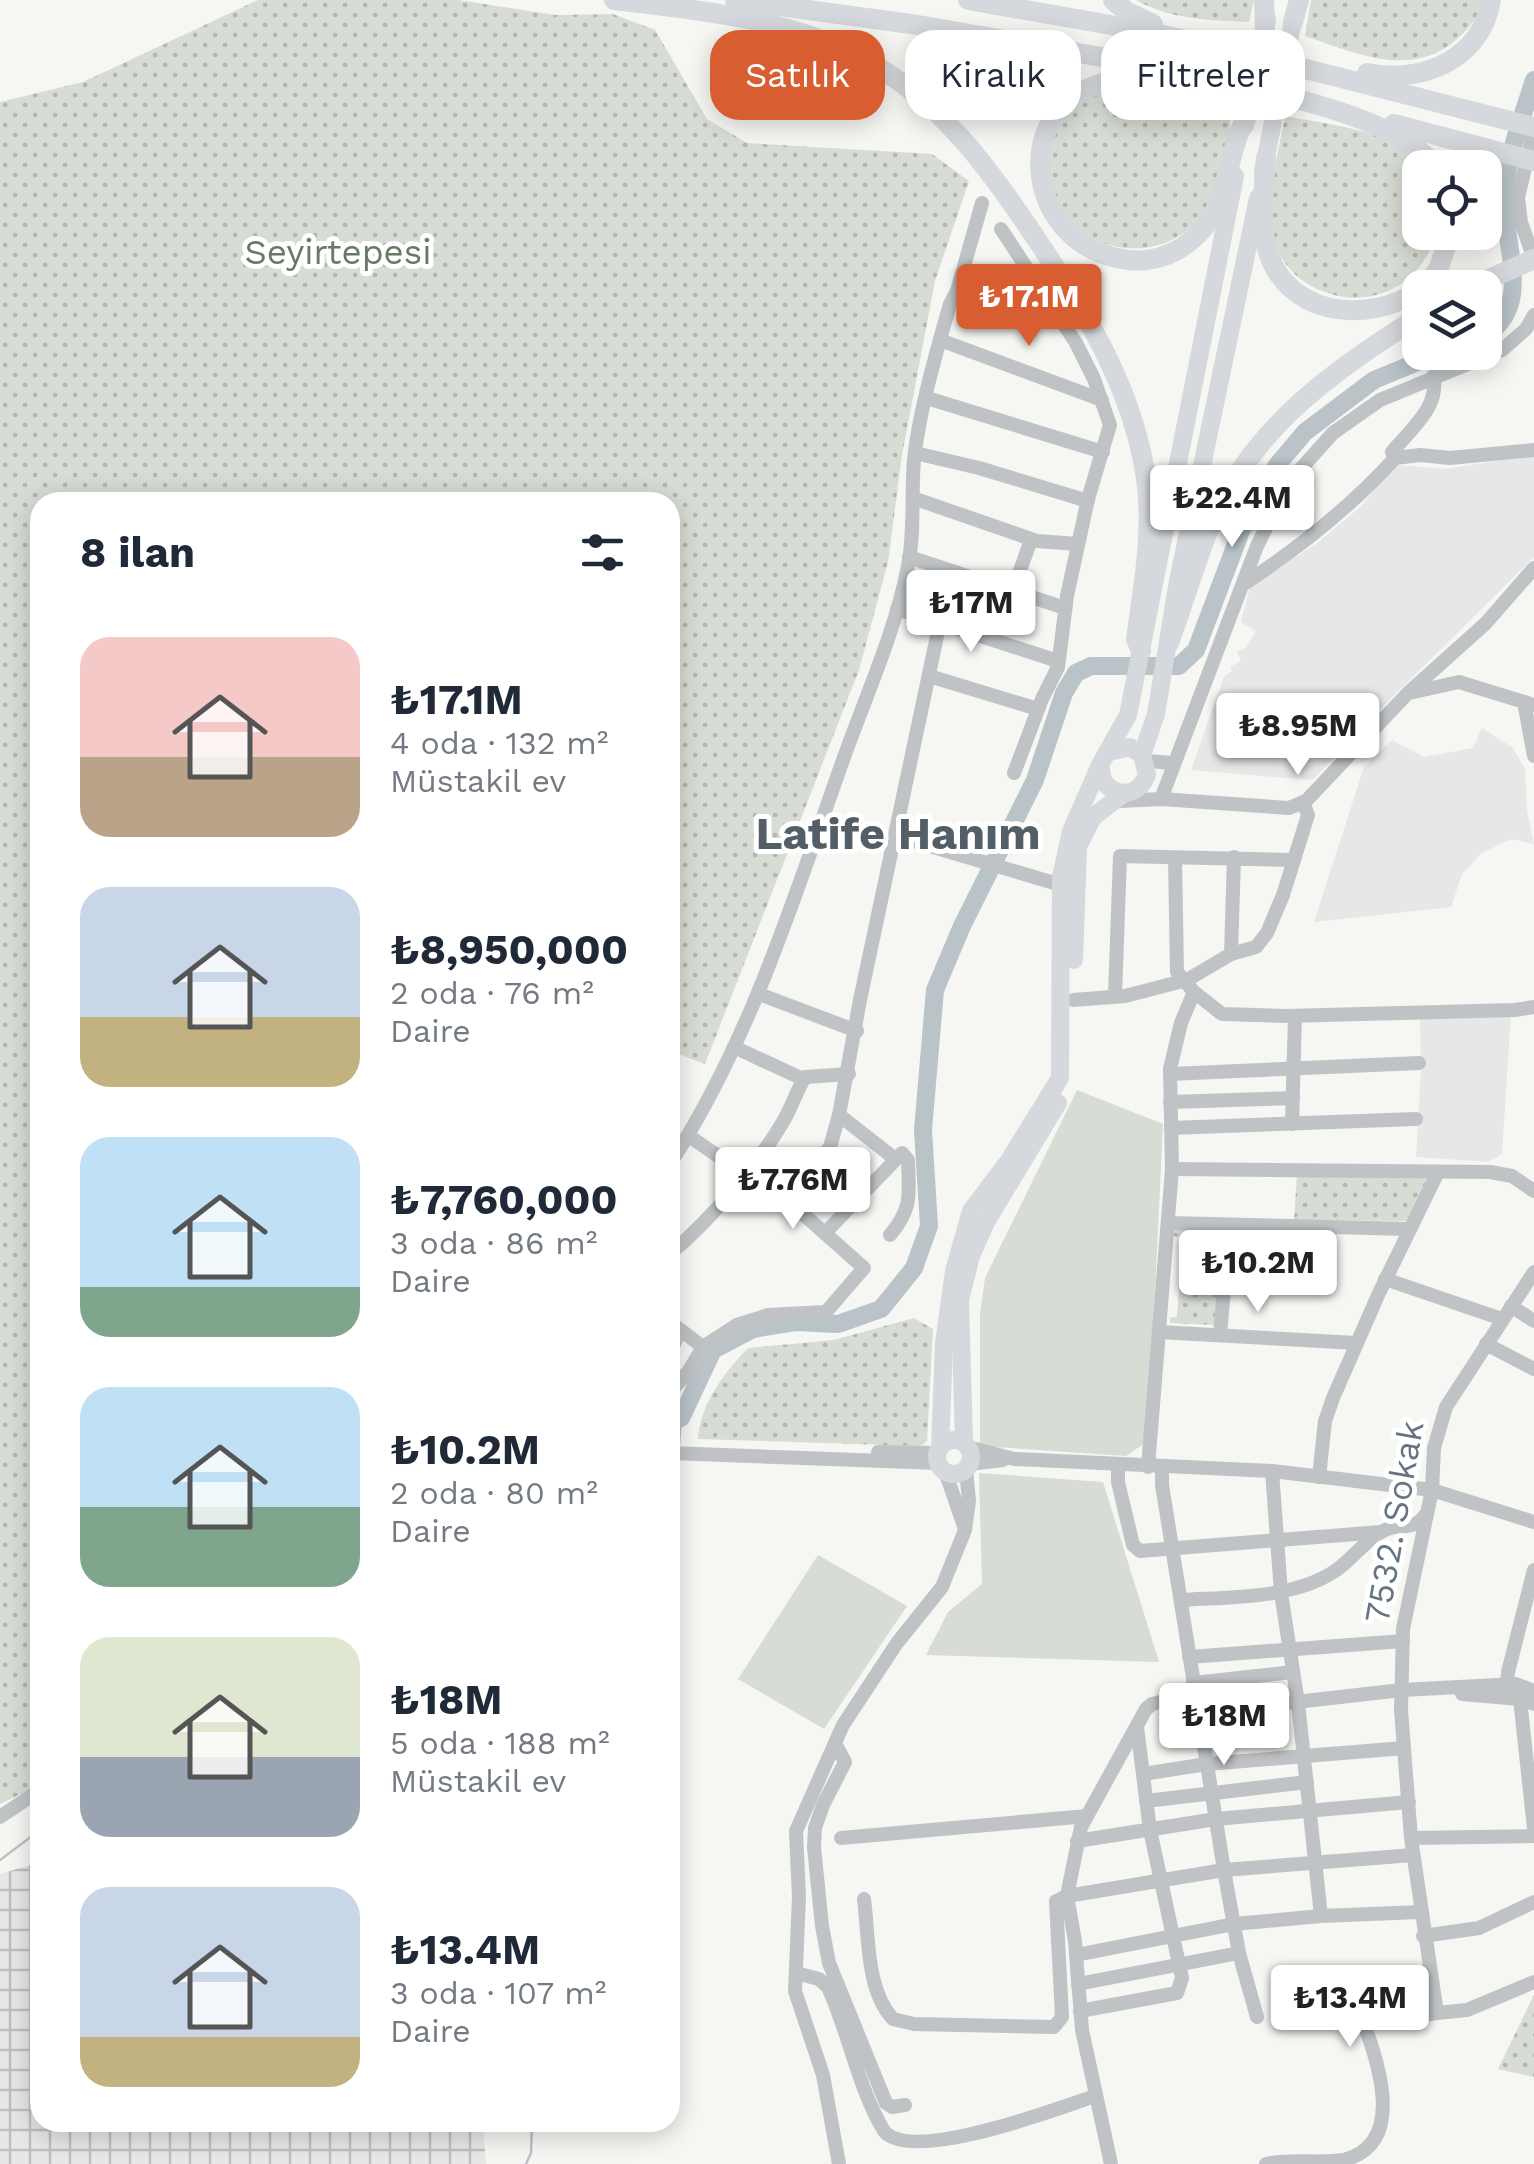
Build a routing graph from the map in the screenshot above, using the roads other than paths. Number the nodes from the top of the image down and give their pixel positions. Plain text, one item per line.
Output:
1 (614, 0) edge
2 (735, 0) edge
3 (968, 0) edge
4 (1113, 0) edge
5 (1267, 0) edge
6 (1298, 0) edge
7 (1491, 0) edge
8 (1293, 22) joint
9 (1265, 29) edge
10 (1139, 30) edge
11 (1178, 30) edge
12 (1101, 57) edge
13 (1305, 68) edge
14 (1328, 74) junction
15 (1101, 84) edge
16 (1305, 100) edge
17 (1320, 104) junction
18 (1245, 120) edge
19 (1246, 120) edge
20 (1534, 128) edge
21 (1417, 150) edge
22 (1266, 158) junction
23 (1534, 161) edge
24 (982, 203) dead end
25 (1002, 228) dead end
26 (1534, 259) edge
27 (1502, 271) edge
28 (957, 291) junction
29 (1402, 302) edge
30 (1061, 322) junction
31 (1532, 326) edge
32 (1402, 328) edge
33 (940, 340) junction
34 (1433, 376) junction
35 (927, 398) junction
36 (1102, 400) junction
37 (1534, 450) edge
38 (1104, 452) junction
39 (915, 453) junction
40 (1395, 458) junction
41 (912, 498) junction
42 (1088, 501) junction
43 (1031, 540) junction
44 (1078, 544) junction
45 (909, 556) junction
46 (1534, 568) edge
47 (1244, 584) junction
48 (1013, 590) junction
49 (1066, 608) junction
50 (897, 609) junction
51 (940, 622) junction
52 (1168, 650) junction
53 (1142, 652) junction
54 (1058, 661) junction
55 (929, 676) junction
56 (1408, 693) junction
57 (1529, 703) edge
58 (1038, 709) junction
59 (1534, 756) edge
60 (1104, 758) junction
61 (1144, 758) junction
62 (1174, 763) junction
63 (1014, 774) dead end
64 (1125, 797) junction
65 (1161, 798) junction
66 (1303, 802) junction
67 (896, 836) junction
68 (1234, 857) junction
69 (1175, 859) junction
70 (1294, 860) junction
71 (1061, 885) junction
72 (1230, 954) junction
73 (1191, 986) junction
74 (758, 994) junction
75 (1114, 996) junction
76 (1073, 1000) junction
77 (1534, 1007) edge
78 (1294, 1016) junction
79 (857, 1031) junction
80 (734, 1047) junction
81 (1419, 1063) dead end
82 (1294, 1070) junction
83 (849, 1074) junction
84 (1170, 1074) junction
85 (803, 1079) junction
86 (1293, 1098) junction
87 (1170, 1102) junction
88 (839, 1115) junction
89 (1416, 1119) dead end
90 (1292, 1124) junction
91 (1171, 1128) junction
92 (689, 1136) junction
93 (680, 1149) edge
94 (894, 1158) junction
95 (1172, 1168) junction
96 (747, 1170) junction
97 (1438, 1172) junction
98 (1534, 1190) edge
99 (786, 1197) junction
100 (1168, 1224) junction
101 (1230, 1225) junction
102 (1410, 1229) junction
103 (826, 1232) junction
104 (890, 1236) dead end
105 (680, 1243) edge
106 (1534, 1272) edge
107 (1386, 1278) junction
108 (1506, 1312) junction
109 (1534, 1321) edge
110 (680, 1330) edge
111 (1159, 1332) junction
112 (1220, 1334) junction
113 (1356, 1343) junction
114 (1486, 1344) junction
115 (703, 1346) junction
116 (1534, 1370) edge
117 (680, 1381) edge
118 (680, 1447) edge
119 (693, 1450) junction
120 (680, 1452) edge
121 (967, 1456) junction
122 (940, 1459) junction
123 (1118, 1466) junction
124 (1155, 1467) junction
125 (1272, 1471) junction
126 (1319, 1477) junction
127 (1432, 1490) junction
128 (1534, 1522) edge
129 (965, 1530) junction
130 (1380, 1532) junction
131 (1278, 1539) junction
132 (1172, 1549) junction
133 (1534, 1570) edge
134 (1281, 1593) junction
135 (1182, 1600) junction
136 (1403, 1641) junction
137 (1290, 1647) junction
138 (1189, 1657) junction
139 (1293, 1672) junction
140 (1507, 1684) junction
141 (1194, 1689) junction
142 (1402, 1690) junction
143 (1529, 1698) edge
144 (1298, 1703) junction
145 (1198, 1713) junction
146 (1137, 1726) junction
147 (836, 1743) junction
148 (1404, 1748) junction
149 (1304, 1755) junction
150 (1207, 1764) junction
151 (1143, 1774) junction
152 (1307, 1782) junction
153 (1211, 1792) junction
154 (30, 1797) edge
155 (1146, 1801) junction
156 (1409, 1802) junction
157 (1310, 1809) junction
158 (1087, 1816) junction
159 (0, 1818) edge
160 (1216, 1818) junction
161 (1534, 1828) edge
162 (1150, 1830) junction
163 (1534, 1836) edge
164 (841, 1838) dead end
165 (1412, 1838) junction
166 (1077, 1840) junction
167 (1413, 1855) junction
168 (1316, 1863) junction
169 (1224, 1870) junction
170 (1161, 1881) junction
171 (1067, 1896) junction
172 (864, 1899) dead end
173 (1534, 1902) edge
174 (1420, 1912) junction
175 (1320, 1916) junction
176 (1234, 1924) junction
177 (1423, 1936) junction
178 (1172, 1938) junction
179 (1239, 1953) junction
180 (1076, 1955) junction
181 (1178, 1965) junction
182 (796, 1973) junction
183 (1534, 1982) edge
184 (1078, 1984) junction
185 (1080, 2011) junction
186 (1437, 2013) junction
187 (1257, 2017) dead end
188 (1096, 2096) junction
189 (905, 2105) dead end
190 (839, 2164) edge
191 (1111, 2164) edge
192 (1266, 2164) edge

1 - 53 highway
2 - 12 highway
3 - 10 highway
4 - 11 highway
5 - 9 highway
6 - 8 highway
7 - 14 highway
8 - 22 main road
13 - 14 highway
14 - 20 highway
15 - 18 highway
16 - 17 highway
17 - 21 highway
17 - 23 highway
19 - 53 main road
20 - 26 street
22 - 29 highway
22 - 52 main road
24 - 28 street
25 - 30 street
26 - 27 highway
28 - 30 street
28 - 33 street
30 - 36 street
31 - 34 street
32 - 52 highway
33 - 35 street
33 - 36 street
34 - 40 street
34 - 47 street
35 - 38 street
35 - 39 street
36 - 38 street
37 - 40 street
38 - 42 street
39 - 41 street
39 - 42 street
40 - 47 street
41 - 43 street
41 - 45 street
42 - 44 street
43 - 44 street
43 - 48 street
44 - 49 street
45 - 48 street
45 - 50 street
46 - 56 street
47 - 62 street
48 - 49 street
49 - 54 street
50 - 51 street
50 - 74 street
51 - 54 street
51 - 55 street
52 - 61 main road
53 - 60 main road
54 - 58 street
55 - 58 street
55 - 67 street
56 - 57 street
56 - 66 street
57 - 59 street
58 - 63 street
60 - 61 main road
60 - 64 main road
60 - 71 main road
61 - 62 street
61 - 64 main road
62 - 65 street
64 - 65 street
64 - 76 main road
65 - 66 street
66 - 70 street
67 - 71 street
67 - 79 street
68 - 69 street
68 - 70 street
68 - 72 street
69 - 73 street
69 - 75 street
70 - 72 street
71 - 122 main road
72 - 73 street
73 - 75 street
73 - 78 street
73 - 84 street
74 - 79 street
74 - 80 street
75 - 76 street
76 - 121 main road
77 - 78 street
78 - 82 street
79 - 83 street
80 - 85 street
80 - 92 street
81 - 82 street
82 - 84 street
82 - 86 street
83 - 85 street
83 - 88 street
84 - 87 street
85 - 96 street
86 - 87 street
86 - 90 street
87 - 91 street
88 - 94 street
88 - 99 street
89 - 90 street
90 - 91 street
91 - 95 street
92 - 93 street
92 - 96 street
94 - 103 street
94 - 104 street
95 - 97 street
95 - 100 street
96 - 99 street
96 - 105 street
97 - 98 street
97 - 102 street
99 - 103 street
100 - 101 street
100 - 111 street
101 - 102 street
101 - 112 street
102 - 107 street
103 - 115 street
106 - 108 street, 7532. Sokak
107 - 108 street
107 - 113 street
108 - 109 street
108 - 114 street, 7532. Sokak
110 - 115 street
111 - 112 street
111 - 124 street
112 - 113 street
113 - 126 street
114 - 116 street
114 - 127 street, 7532. Sokak
115 - 117 street
118 - 119 street
119 - 120 street
119 - 122 street
121 - 122 main road
121 - 122 main road
121 - 123 street
121 - 129 street
122 - 129 street
123 - 124 street
123 - 132 street
124 - 125 street
124 - 132 street
125 - 126 street
125 - 131 street
126 - 127 street
127 - 128 street
127 - 130 street
127 - 136 street, 7532. Sokak
129 - 147 street
130 - 131 street
130 - 134 street
131 - 132 street
131 - 134 street
132 - 135 street
133 - 140 street
134 - 135 street
134 - 137 street
135 - 138 street
136 - 137 street
136 - 142 street, 7532. Sokak
137 - 138 street
137 - 139 street
138 - 141 street
139 - 141 street
139 - 144 street
140 - 142 street
140 - 143 street
141 - 145 street
141 - 146 street
142 - 143 street
142 - 144 street
142 - 148 street, 7532. Sokak
143 - 161 street
144 - 145 street
144 - 149 street
145 - 150 street
146 - 151 street
146 - 158 street
147 - 182 street
147 - 189 street
148 - 149 street
148 - 156 street, 7532. Sokak
149 - 150 street
149 - 152 street
150 - 151 street
150 - 153 street
151 - 155 street
152 - 153 street
152 - 157 street
153 - 155 street
153 - 160 street
154 - 159 street
155 - 162 street
156 - 157 street
156 - 165 street, 7532. Sokak
157 - 160 street
157 - 168 street
158 - 164 street
158 - 166 street
160 - 162 street
160 - 169 street
162 - 166 street
162 - 170 street
163 - 165 street
165 - 167 street, 7532. Sokak
166 - 171 street
167 - 168 street
167 - 174 street, 7532. Sokak
168 - 169 street
168 - 175 street
169 - 170 street
169 - 176 street
170 - 171 street
170 - 178 street
171 - 172 street
171 - 180 street
173 - 177 street
174 - 175 street
174 - 177 street, 7532. Sokak
175 - 176 street
176 - 178 street
176 - 179 street
177 - 186 street, 7532. Sokak
178 - 180 street
178 - 181 street
179 - 181 street
179 - 187 street
180 - 184 street
181 - 184 street
181 - 185 street
182 - 188 street
182 - 190 street
183 - 186 street
184 - 185 street
185 - 188 street
186 - 192 street
188 - 191 street

